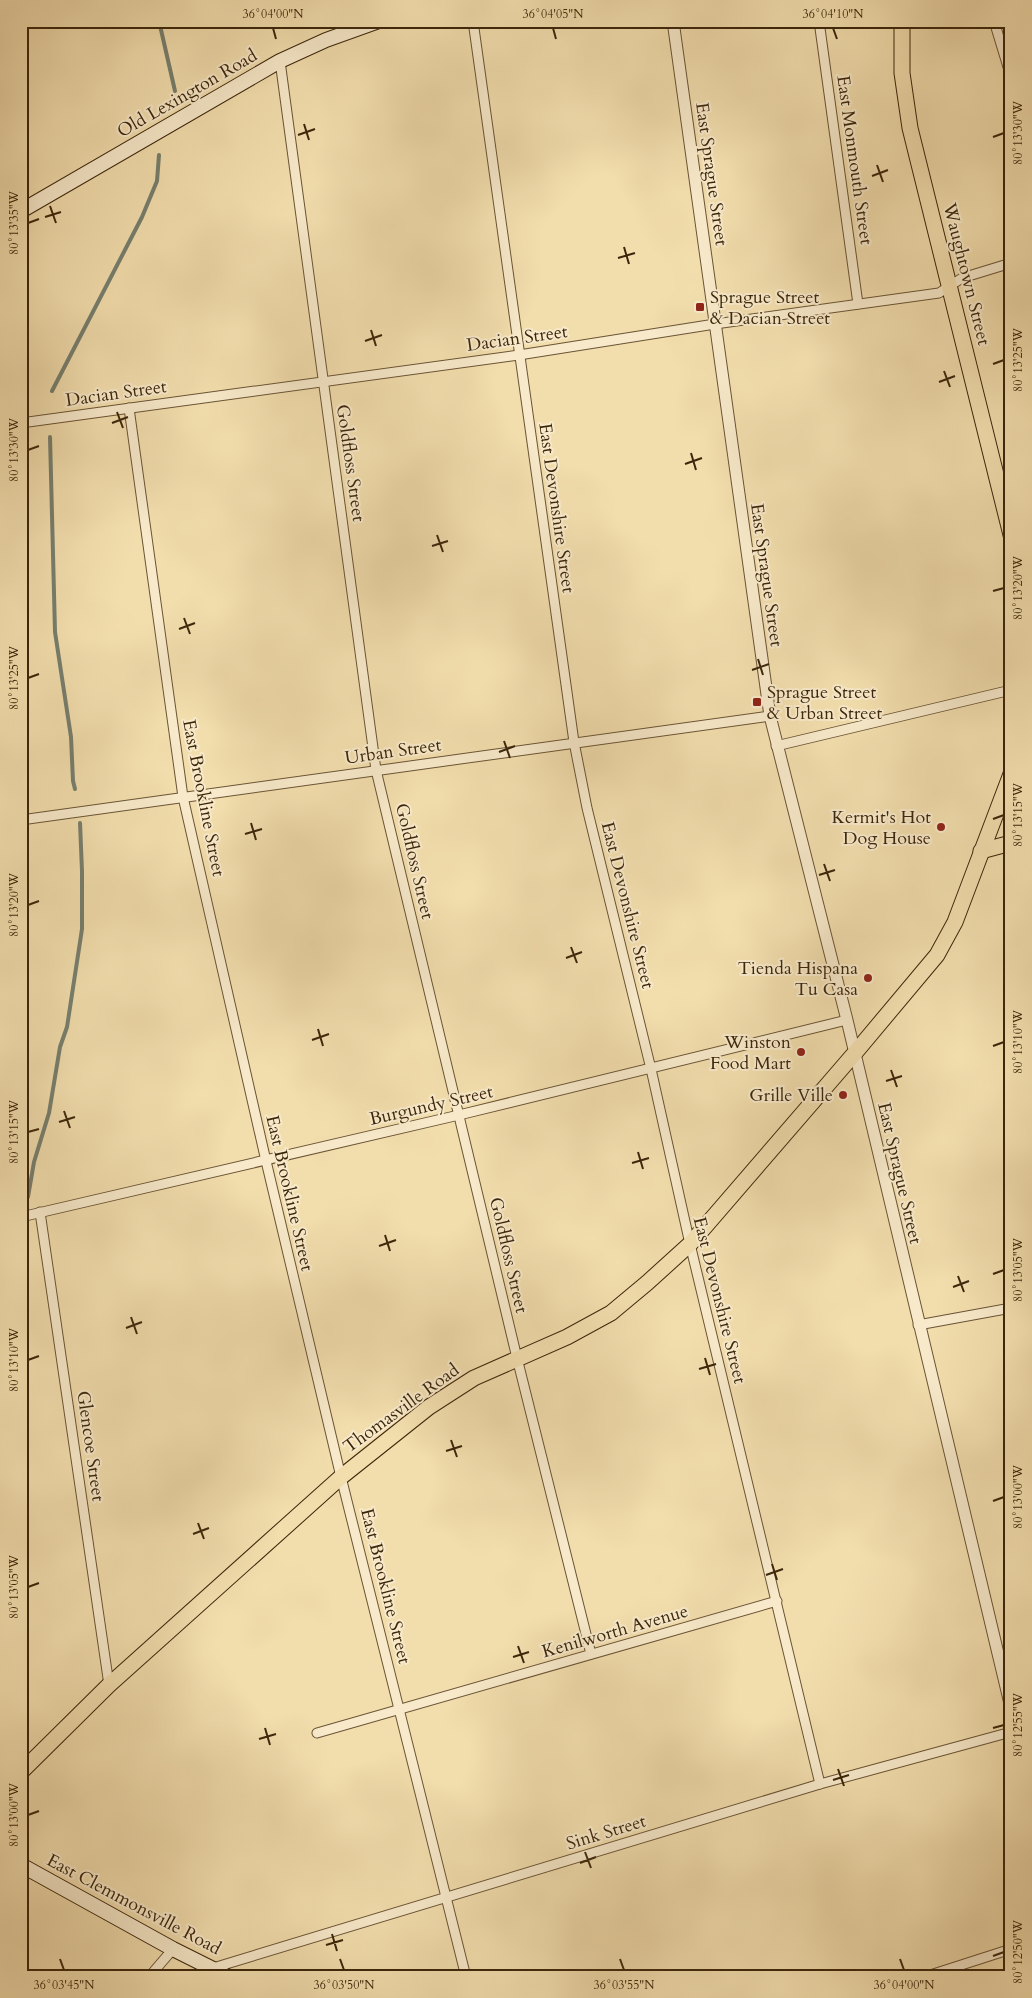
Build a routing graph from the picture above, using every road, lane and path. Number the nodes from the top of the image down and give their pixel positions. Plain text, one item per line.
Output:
1 (379, 21) edge
2 (472, 21) edge
3 (673, 21) edge
4 (819, 21) edge
5 (902, 21) edge
6 (994, 21) edge
7 (280, 61) junction
8 (1011, 76) edge
9 (21, 211) edge
10 (1011, 263) edge
11 (950, 286) junction
12 (858, 304) junction
13 (716, 324) junction
14 (518, 355) junction
15 (324, 380) junction
16 (128, 408) junction
17 (21, 423) edge
18 (1011, 535) edge
19 (1011, 690) edge
20 (770, 716) junction
21 (574, 742) junction
22 (776, 746) junction
23 (376, 770) junction
24 (1011, 774) edge
25 (183, 797) junction
26 (21, 820) edge
27 (1011, 843) edge
28 (982, 851) junction
29 (847, 1020) junction
30 (854, 1054) junction
31 (652, 1069) junction
32 (459, 1115) junction
33 (266, 1160) junction
34 (40, 1212) junction
35 (21, 1217) edge
36 (690, 1244) junction
37 (1011, 1308) edge
38 (918, 1325) junction
39 (517, 1358) junction
40 (341, 1477) junction
41 (777, 1601) junction
42 (591, 1654) junction
43 (109, 1685) junction
44 (1011, 1708) edge
45 (400, 1709) junction
46 (1011, 1732) edge
47 (317, 1733) dead end
48 (21, 1772) edge
49 (820, 1784) junction
50 (21, 1865) edge
51 (446, 1898) junction
52 (173, 1949) junction
53 (1011, 1950) edge
54 (213, 1968) junction
55 (148, 1977) edge
56 (229, 1977) edge
57 (466, 1977) edge
58 (924, 1977) edge

1 - 7 main road, Old Lexington Road
2 - 14 street, East Devonshire Street
3 - 13 street, East Sprague Street
4 - 12 street, East Monmouth Street
5 - 11 main road, Waughtown Street
6 - 8 street
7 - 9 main road, Old Lexington Road
7 - 15 street, Goldfloss Street
10 - 11 street, Dacian Street
11 - 12 street, Dacian Street
11 - 18 main road, Waughtown Street
12 - 13 street, Dacian Street
13 - 14 street, Dacian Street
13 - 20 street, East Sprague Street
14 - 15 street, Dacian Street
14 - 21 street, East Devonshire Street
15 - 16 street, Dacian Street
15 - 23 street, Goldfloss Street
16 - 17 street, Dacian Street
16 - 25 street, East Brookline Street
19 - 22 street
20 - 21 street, Urban Street
20 - 22 street, East Sprague Street
21 - 23 street, Urban Street
21 - 31 street, East Devonshire Street
22 - 29 street, East Sprague Street
23 - 25 street, Urban Street
23 - 32 street, Goldfloss Street
24 - 28 main road, Thomasville Road
25 - 26 street, Urban Street
25 - 33 street, East Brookline Street
27 - 28 main road
28 - 30 main road, Thomasville Road
29 - 30 street, East Sprague Street
29 - 31 street, Burgundy Street
30 - 36 main road, Thomasville Road
30 - 38 street, East Sprague Street
31 - 32 street, Burgundy Street
31 - 36 street, East Devonshire Street
32 - 33 street, Burgundy Street
32 - 39 street, Goldfloss Street
33 - 34 street, Burgundy Street
33 - 40 street, East Brookline Street
34 - 35 street, Burgundy Street
34 - 43 street, Glencoe Street
36 - 39 main road, Thomasville Road
36 - 41 street, East Devonshire Street
37 - 38 street
38 - 44 street, East Sprague Street
39 - 40 main road, Thomasville Road
39 - 42 street, Goldfloss Street
40 - 43 main road, Thomasville Road
40 - 45 street, East Brookline Street
41 - 42 street, Kenilworth Avenue
41 - 49 street, East Devonshire Street
42 - 45 street, Kenilworth Avenue
43 - 48 main road, Thomasville Road
45 - 47 street, Kenilworth Avenue
45 - 51 street, East Brookline Street
46 - 49 street, Sink Street
49 - 51 street, Sink Street
50 - 52 main road, East Clemmonsville Road
51 - 54 street, Sink Street
51 - 57 street, East Brookline Street
52 - 54 main road, East Clemmonsville Road
52 - 55 street
53 - 58 street
54 - 56 main road, East Clemmonsville Road

